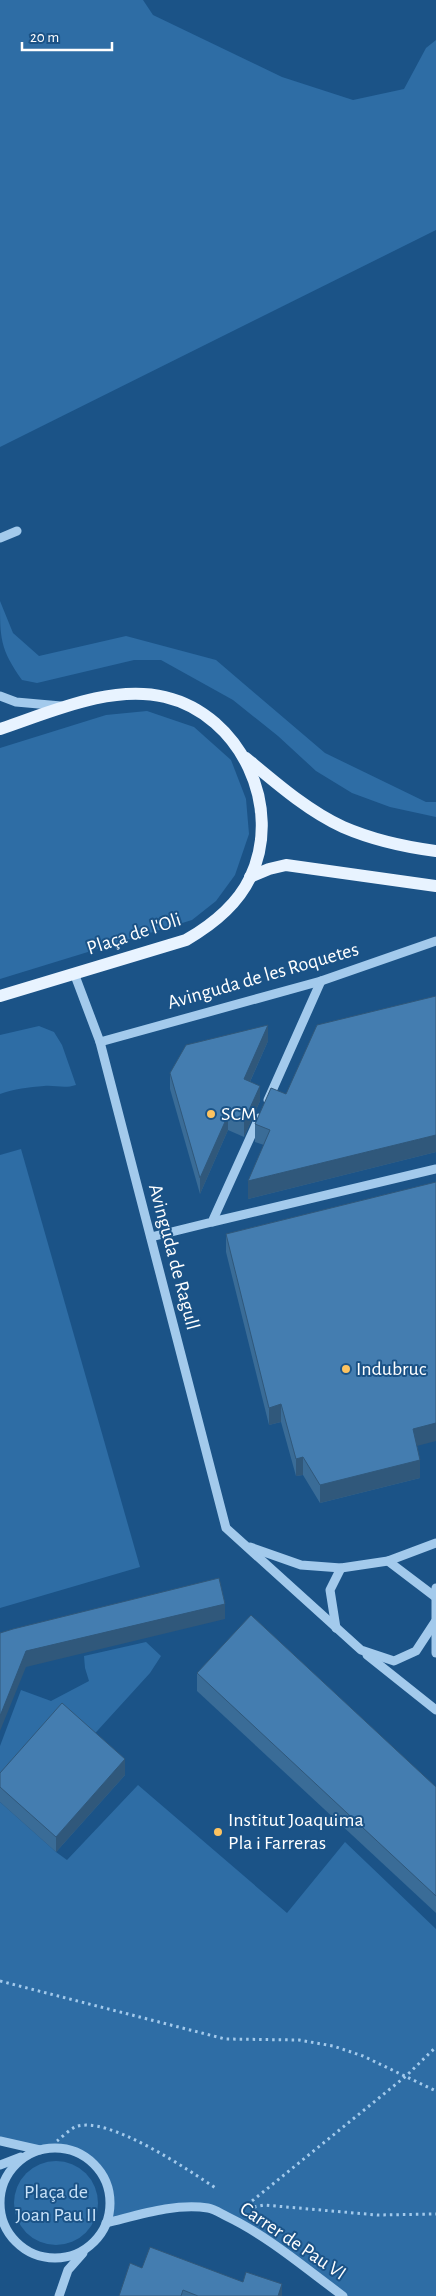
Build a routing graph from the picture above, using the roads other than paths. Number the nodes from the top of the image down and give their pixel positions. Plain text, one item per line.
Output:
1 (17, 531) dead end
2 (0, 538) edge
3 (0, 696) edge
4 (72, 706) junction
5 (0, 729) edge
6 (244, 756) junction
7 (436, 851) edge
8 (250, 877) junction
9 (436, 886) edge
10 (436, 941) edge
11 (74, 973) junction
12 (321, 981) junction
13 (0, 996) edge
14 (100, 1042) junction
15 (436, 1169) edge
16 (212, 1222) junction
17 (150, 1236) junction
18 (436, 1543) edge
19 (246, 1545) junction
20 (388, 1561) junction
21 (341, 1568) junction
22 (435, 1592) edge
23 (435, 1622) edge
24 (336, 1628) junction
25 (361, 1650) junction
26 (436, 1653) edge
27 (436, 1710) edge
28 (0, 2141) edge
29 (44, 2149) junction
30 (28, 2155) junction
31 (0, 2165) edge
32 (0, 2211) edge
33 (106, 2223) junction
34 (88, 2247) junction
35 (59, 2296) edge
36 (343, 2296) edge

1 - 2 street
3 - 4 street
4 - 5 main road, Plaça de l'Oli
4 - 6 main road, Plaça de l'Oli
6 - 7 main road
6 - 8 main road, Plaça de l'Oli
8 - 9 main road
8 - 11 main road, Plaça de l'Oli
10 - 12 street, Avinguda de les Roquetes
11 - 13 main road, Plaça de l'Oli
11 - 14 street, Avinguda de Ragull
12 - 14 street, Avinguda de les Roquetes
12 - 16 street
14 - 17 street, Avinguda de Ragull
15 - 16 street
16 - 17 street
17 - 19 street, Avinguda de Ragull
18 - 20 street
19 - 21 street
19 - 24 street, Avinguda de Ragull
20 - 21 street
20 - 22 street
21 - 24 street
22 - 23 street
23 - 25 street
23 - 26 street
24 - 25 street
25 - 27 street
28 - 29 street
29 - 30 street
29 - 33 street
30 - 31 street
30 - 32 street
32 - 34 street
33 - 34 street
33 - 36 street, Carrer de Pau VI
34 - 35 street

